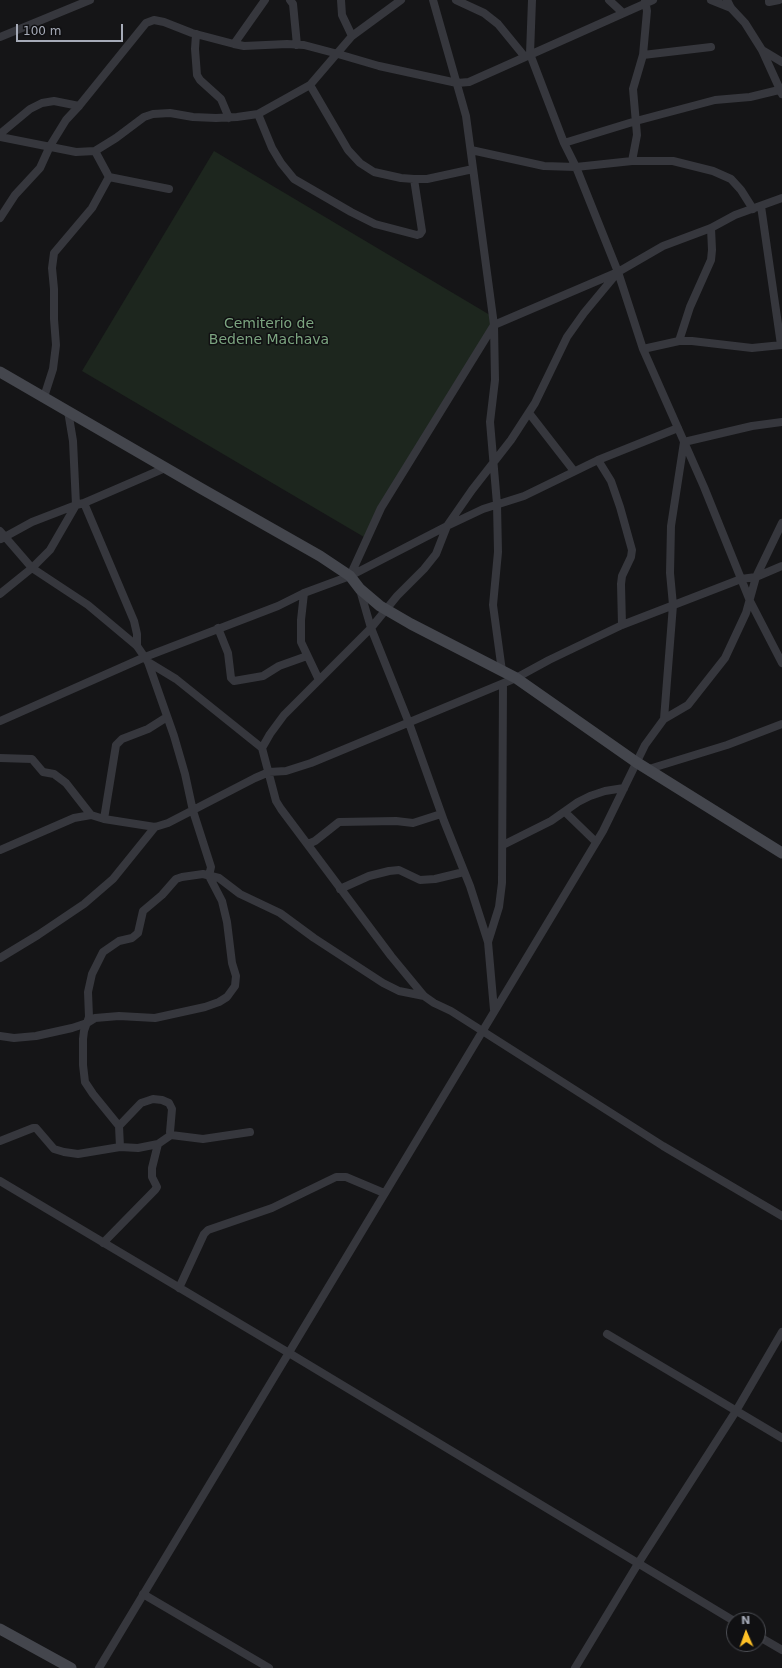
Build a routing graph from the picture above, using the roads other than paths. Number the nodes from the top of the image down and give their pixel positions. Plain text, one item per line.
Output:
1 (90, 0) edge
2 (265, 0) edge
3 (290, 0) edge
4 (340, 0) edge
5 (401, 0) edge
6 (433, 0) edge
7 (456, 0) edge
8 (532, 0) edge
9 (609, 0) edge
10 (711, 0) edge
11 (769, 0) edge
12 (779, 0) edge
13 (648, 1) edge
14 (729, 4) edge
15 (623, 13) junction
16 (196, 34) junction
17 (352, 36) junction
18 (0, 37) edge
19 (234, 44) junction
20 (296, 45) junction
21 (711, 47) dead end
22 (762, 50) junction
23 (338, 54) junction
24 (528, 55) junction
25 (643, 55) junction
26 (782, 62) edge
27 (457, 82) junction
28 (310, 85) junction
29 (781, 92) edge
30 (79, 106) junction
31 (258, 114) junction
32 (229, 118) junction
33 (636, 121) junction
34 (0, 134) edge
35 (0, 137) edge
36 (564, 143) junction
37 (50, 146) junction
38 (471, 150) junction
39 (95, 151) junction
40 (632, 161) junction
41 (576, 167) junction
42 (473, 169) junction
43 (109, 177) junction
44 (414, 179) junction
45 (169, 189) dead end
46 (782, 198) edge
47 (757, 208) junction
48 (0, 218) edge
49 (711, 228) junction
50 (618, 272) junction
51 (494, 325) junction
52 (679, 341) junction
53 (782, 345) edge
54 (643, 349) junction
55 (0, 372) edge
56 (44, 397) junction
57 (68, 411) junction
58 (529, 413) junction
59 (782, 422) edge
60 (678, 428) junction
61 (684, 442) junction
62 (598, 460) junction
63 (493, 463) junction
64 (165, 468) junction
65 (574, 472) junction
66 (84, 503) junction
67 (497, 504) junction
68 (76, 505) junction
69 (782, 523) edge
70 (447, 526) junction
71 (2, 536) edge
72 (782, 566) edge
73 (32, 568) junction
74 (350, 576) junction
75 (756, 577) junction
76 (742, 579) junction
77 (360, 589) junction
78 (304, 593) junction
79 (0, 594) edge
80 (750, 601) junction
81 (673, 605) junction
82 (386, 609) junction
83 (622, 625) junction
84 (218, 628) junction
85 (371, 628) junction
86 (137, 646) junction
87 (307, 656) junction
88 (781, 658) edge
89 (147, 660) junction
90 (502, 671) junction
91 (516, 678) junction
92 (319, 680) junction
93 (503, 684) junction
94 (168, 717) junction
95 (664, 719) junction
96 (0, 721) edge
97 (409, 723) junction
98 (782, 724) edge
99 (262, 748) junction
100 (0, 758) edge
101 (636, 762) junction
102 (649, 769) junction
103 (269, 772) junction
104 (624, 788) junction
105 (193, 811) junction
106 (565, 812) junction
107 (442, 814) junction
108 (91, 816) junction
109 (104, 819) junction
110 (155, 827) junction
111 (596, 842) junction
112 (308, 844) junction
113 (503, 845) junction
114 (0, 850) edge
115 (782, 853) edge
116 (464, 872) junction
117 (209, 876) junction
118 (340, 889) junction
119 (488, 942) junction
120 (0, 958) edge
121 (424, 996) junction
122 (494, 1010) junction
123 (87, 1023) junction
124 (481, 1031) junction
125 (0, 1036) edge
126 (119, 1126) junction
127 (250, 1132) dead end
128 (171, 1135) junction
129 (0, 1141) edge
130 (158, 1144) junction
131 (120, 1147) junction
132 (0, 1181) edge
133 (384, 1193) junction
134 (782, 1216) edge
135 (103, 1242) junction
136 (179, 1288) junction
137 (782, 1332) edge
138 (607, 1334) dead end
139 (290, 1353) junction
140 (736, 1411) junction
141 (782, 1438) edge
142 (638, 1562) junction
143 (144, 1594) junction
144 (726, 1616) edge
145 (0, 1629) edge
146 (766, 1641) edge
147 (782, 1650) edge
148 (71, 1668) edge
149 (99, 1668) edge
150 (269, 1668) edge
151 (575, 1668) edge

1 - 18 street
2 - 19 street
3 - 20 street
4 - 17 street
5 - 17 street
6 - 27 street
7 - 24 street
8 - 24 street
9 - 15 street
10 - 14 street
11 - 12 street
13 - 15 street
13 - 25 street
14 - 22 street
15 - 24 street
16 - 19 street
16 - 30 street
16 - 32 street
17 - 23 street
19 - 20 street
20 - 23 street
21 - 25 street
22 - 26 street
22 - 29 street
23 - 27 street
23 - 28 street
24 - 27 street
24 - 36 street
25 - 33 street
27 - 38 street
28 - 31 street
28 - 44 street
29 - 33 street
30 - 34 street
30 - 37 street
31 - 32 street
31 - 44 street
32 - 39 street
33 - 36 street
33 - 40 street
35 - 37 street
36 - 41 street
37 - 39 street
37 - 48 street
38 - 41 street
38 - 42 street
39 - 43 street
40 - 41 street
40 - 47 street
41 - 50 street
42 - 44 street
42 - 51 street
43 - 45 street
43 - 56 street
46 - 47 street
47 - 49 street
47 - 53 street
49 - 50 street
49 - 52 street
50 - 51 street
50 - 54 street
50 - 58 street
51 - 63 street
51 - 74 street
52 - 53 street
52 - 54 street
54 - 60 street
55 - 56 street
56 - 57 street
57 - 64 street
57 - 68 street
58 - 63 street
58 - 65 street
59 - 61 street
60 - 61 street
60 - 62 street
61 - 76 street
61 - 81 street
62 - 65 street
62 - 83 street
63 - 67 street
63 - 70 street
64 - 66 street
64 - 74 street
65 - 67 street
66 - 68 street
66 - 86 street
67 - 70 street
67 - 90 street
68 - 71 street
68 - 73 street
69 - 75 street
70 - 74 street
70 - 82 street
71 - 73 street
72 - 75 street
73 - 79 street
73 - 86 street
74 - 77 street
74 - 78 street
75 - 76 street
75 - 80 street
76 - 80 street
76 - 81 street
77 - 82 street
77 - 85 street
78 - 84 street
78 - 87 street
80 - 88 street
80 - 95 street
81 - 83 street
81 - 95 street
82 - 85 street
82 - 90 street
83 - 91 street
84 - 87 street
84 - 89 street
85 - 92 street
85 - 97 street
86 - 89 street
87 - 92 street
89 - 94 street
89 - 96 street
89 - 99 street
90 - 91 street
91 - 93 street
91 - 101 street
92 - 99 street
93 - 97 street
93 - 113 street
94 - 105 street
94 - 109 street
95 - 101 street
97 - 103 street
97 - 107 street
98 - 102 street
99 - 103 street
100 - 108 street
101 - 102 street
101 - 104 street
102 - 115 street
103 - 105 street
103 - 112 street
104 - 106 street
104 - 111 street
105 - 110 street
105 - 117 street
106 - 111 street
106 - 113 street
107 - 112 street
107 - 116 street
108 - 109 street
108 - 114 street
109 - 110 street
110 - 120 street
111 - 122 street
112 - 118 street
113 - 119 street
116 - 118 street
116 - 119 street
117 - 121 street
117 - 123 street
117 - 123 street
118 - 121 street
119 - 122 street
121 - 124 street
122 - 124 street
123 - 125 street
123 - 126 street
124 - 133 street
124 - 134 street
126 - 128 street
126 - 131 street
127 - 128 street
128 - 130 street
129 - 131 street
130 - 131 street
130 - 135 street
132 - 135 street
133 - 136 street
133 - 139 street
135 - 136 street
136 - 139 street
137 - 140 street
138 - 140 street
139 - 142 street
139 - 143 street
140 - 141 street
140 - 142 street
142 - 144 street
142 - 151 street
143 - 149 street
143 - 150 street
145 - 148 street
146 - 147 street

